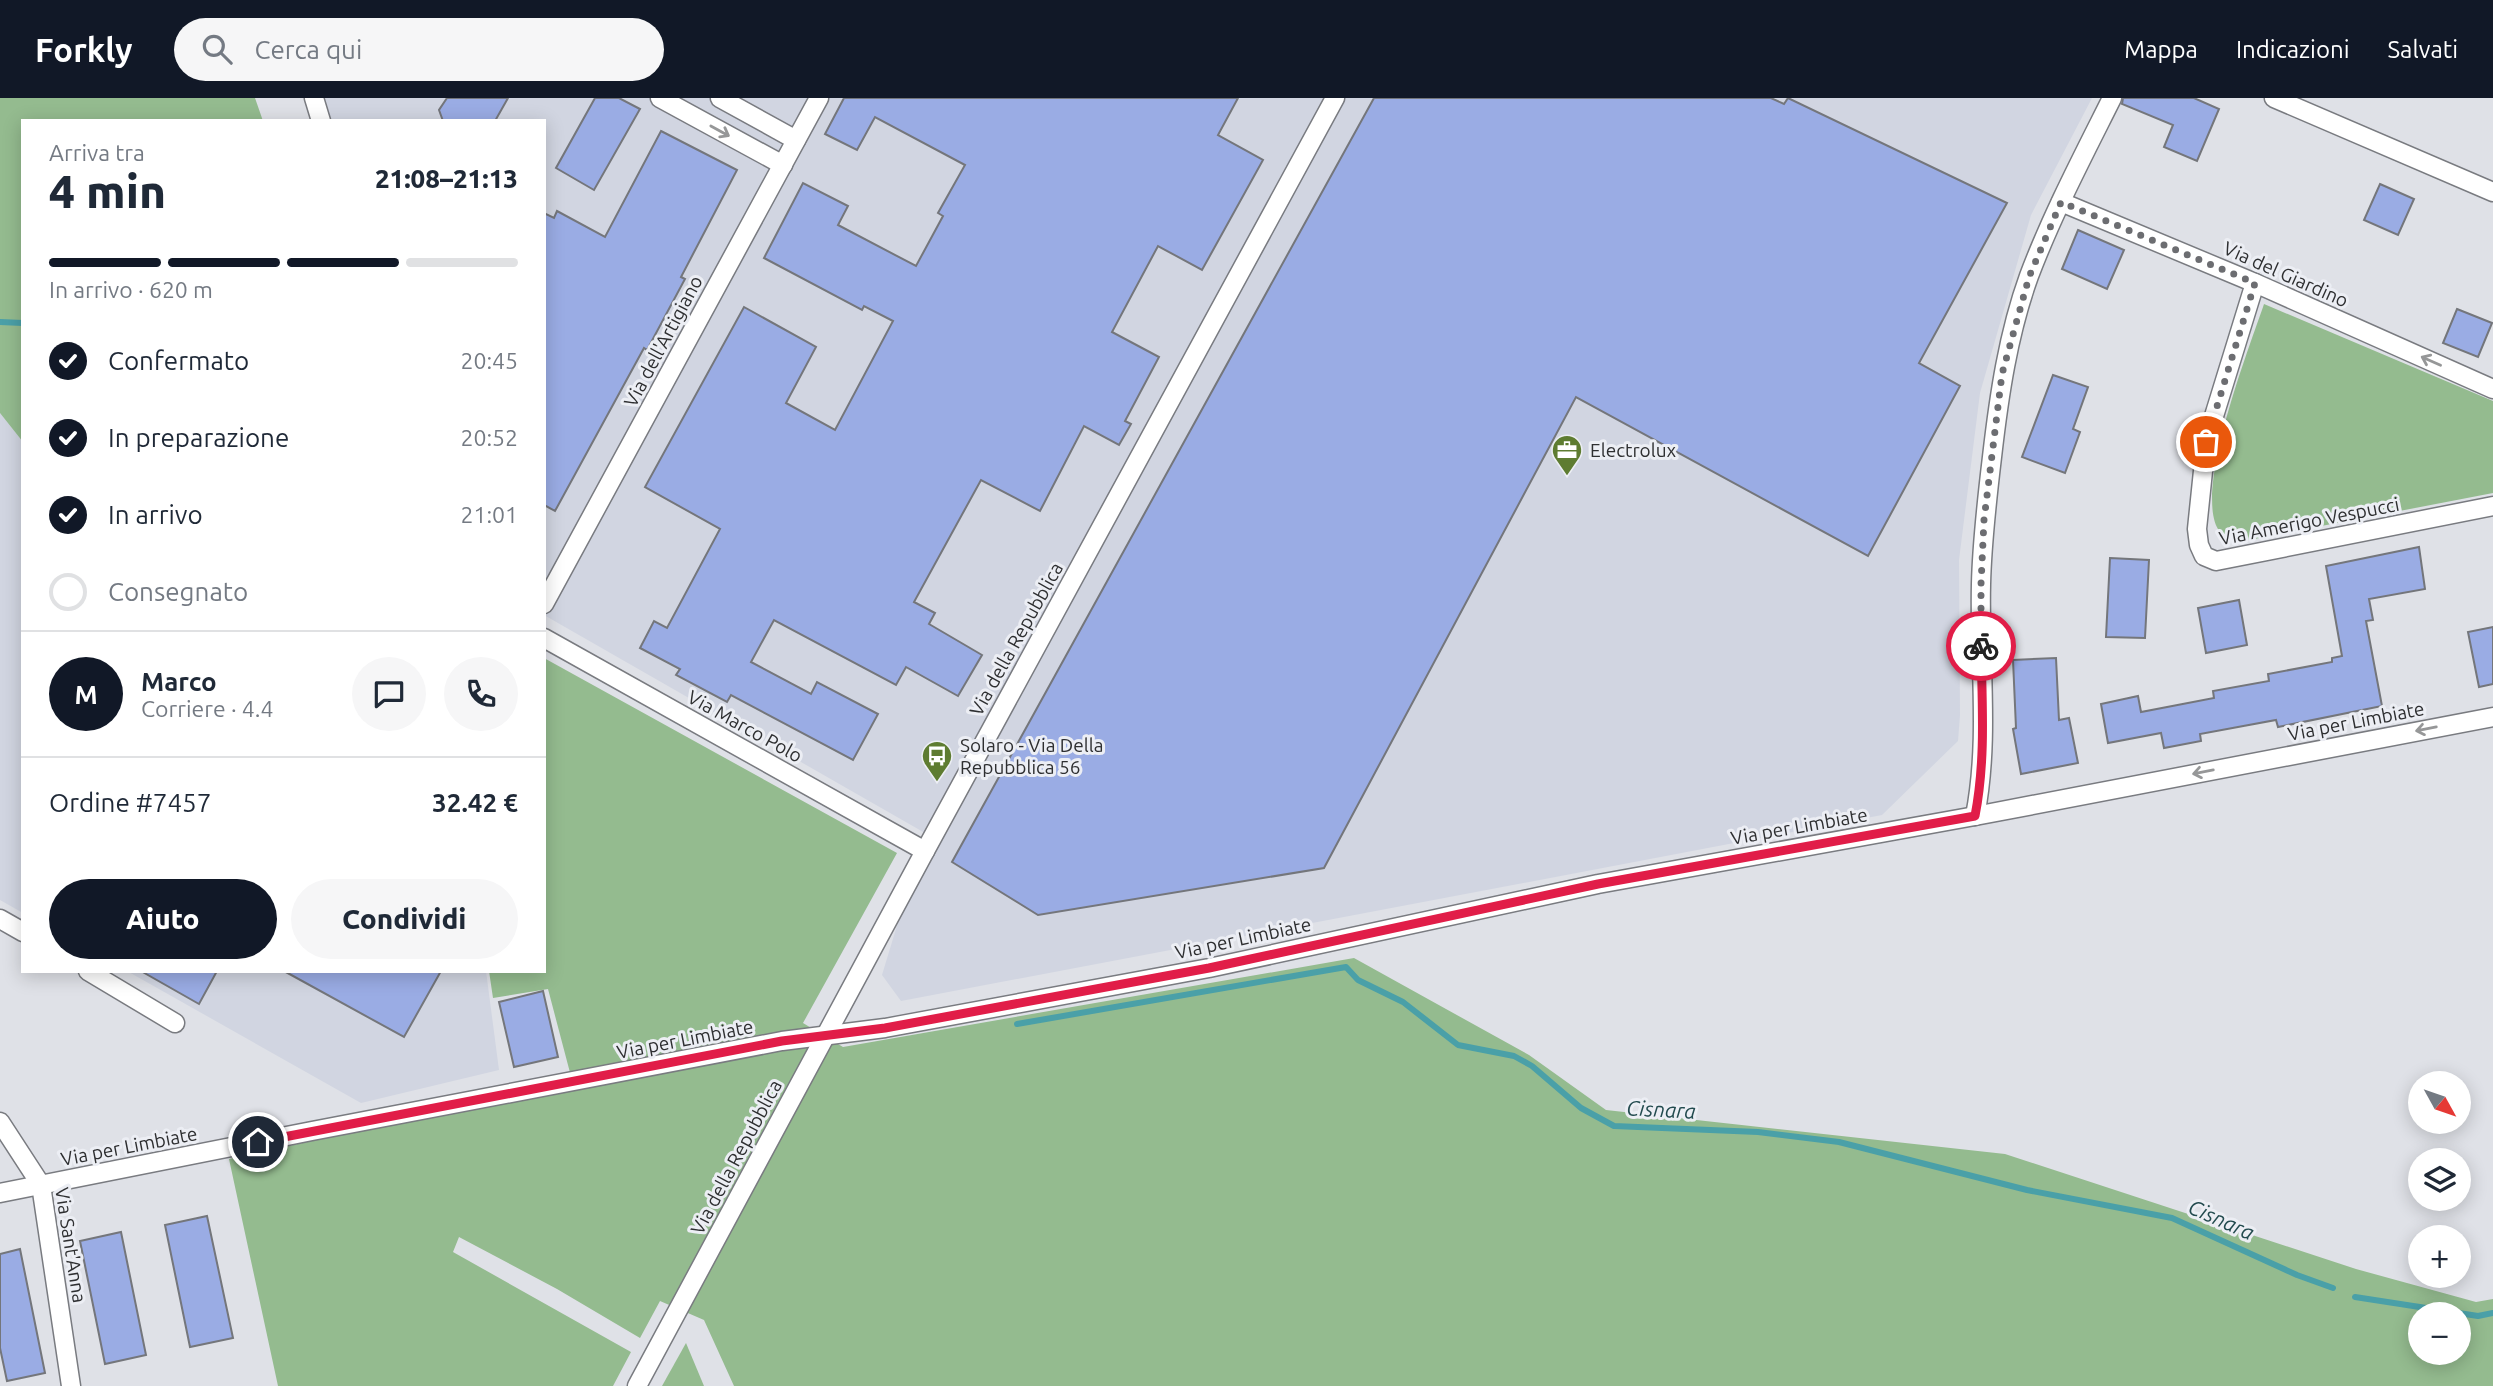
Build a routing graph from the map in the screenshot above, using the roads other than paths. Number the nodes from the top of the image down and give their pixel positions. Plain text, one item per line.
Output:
1 (314, 98) edge
2 (660, 98) edge
3 (720, 98) edge
4 (818, 98) edge
5 (1335, 98) edge
6 (2112, 98) edge
7 (2274, 98) edge
8 (320, 119) edge
9 (796, 140) junction
10 (783, 165) junction
11 (2493, 192) edge
12 (2061, 202) junction
13 (2255, 283) junction
14 (2493, 389) edge
15 (2493, 506) edge
16 (546, 600) edge
17 (546, 639) edge
18 (2493, 717) edge
19 (1975, 816) junction
20 (925, 850) junction
21 (0, 919) edge
22 (21, 931) edge
23 (91, 973) edge
24 (175, 1023) dead end
25 (825, 1037) junction
26 (0, 1122) edge
27 (41, 1185) junction
28 (0, 1193) edge
29 (71, 1386) edge
30 (637, 1386) edge

1 - 8 street
2 -> 10 street
3 - 9 street
4 - 9 street, Via dell'Artigiano
5 - 20 street, Via della Repubblica
6 - 12 street
7 - 11 street
9 - 10 street, Via dell'Artigiano
10 - 16 street, Via dell'Artigiano
12 - 13 street, Via del Giardino
12 - 19 street
14 -> 13 street, Via del Giardino
13 - 15 street, Via Amerigo Vespucci
17 - 20 street, Via Marco Polo
18 -> 19 street, Via per Limbiate
19 - 25 street, Via per Limbiate
20 - 25 street, Via della Repubblica
21 - 22 street
23 - 24 street
25 - 27 street, Via per Limbiate
25 - 30 street, Via della Repubblica
26 - 27 street, Via Sant'Anna
27 - 28 street, Via per Limbiate
27 - 29 street, Via Sant'Anna

